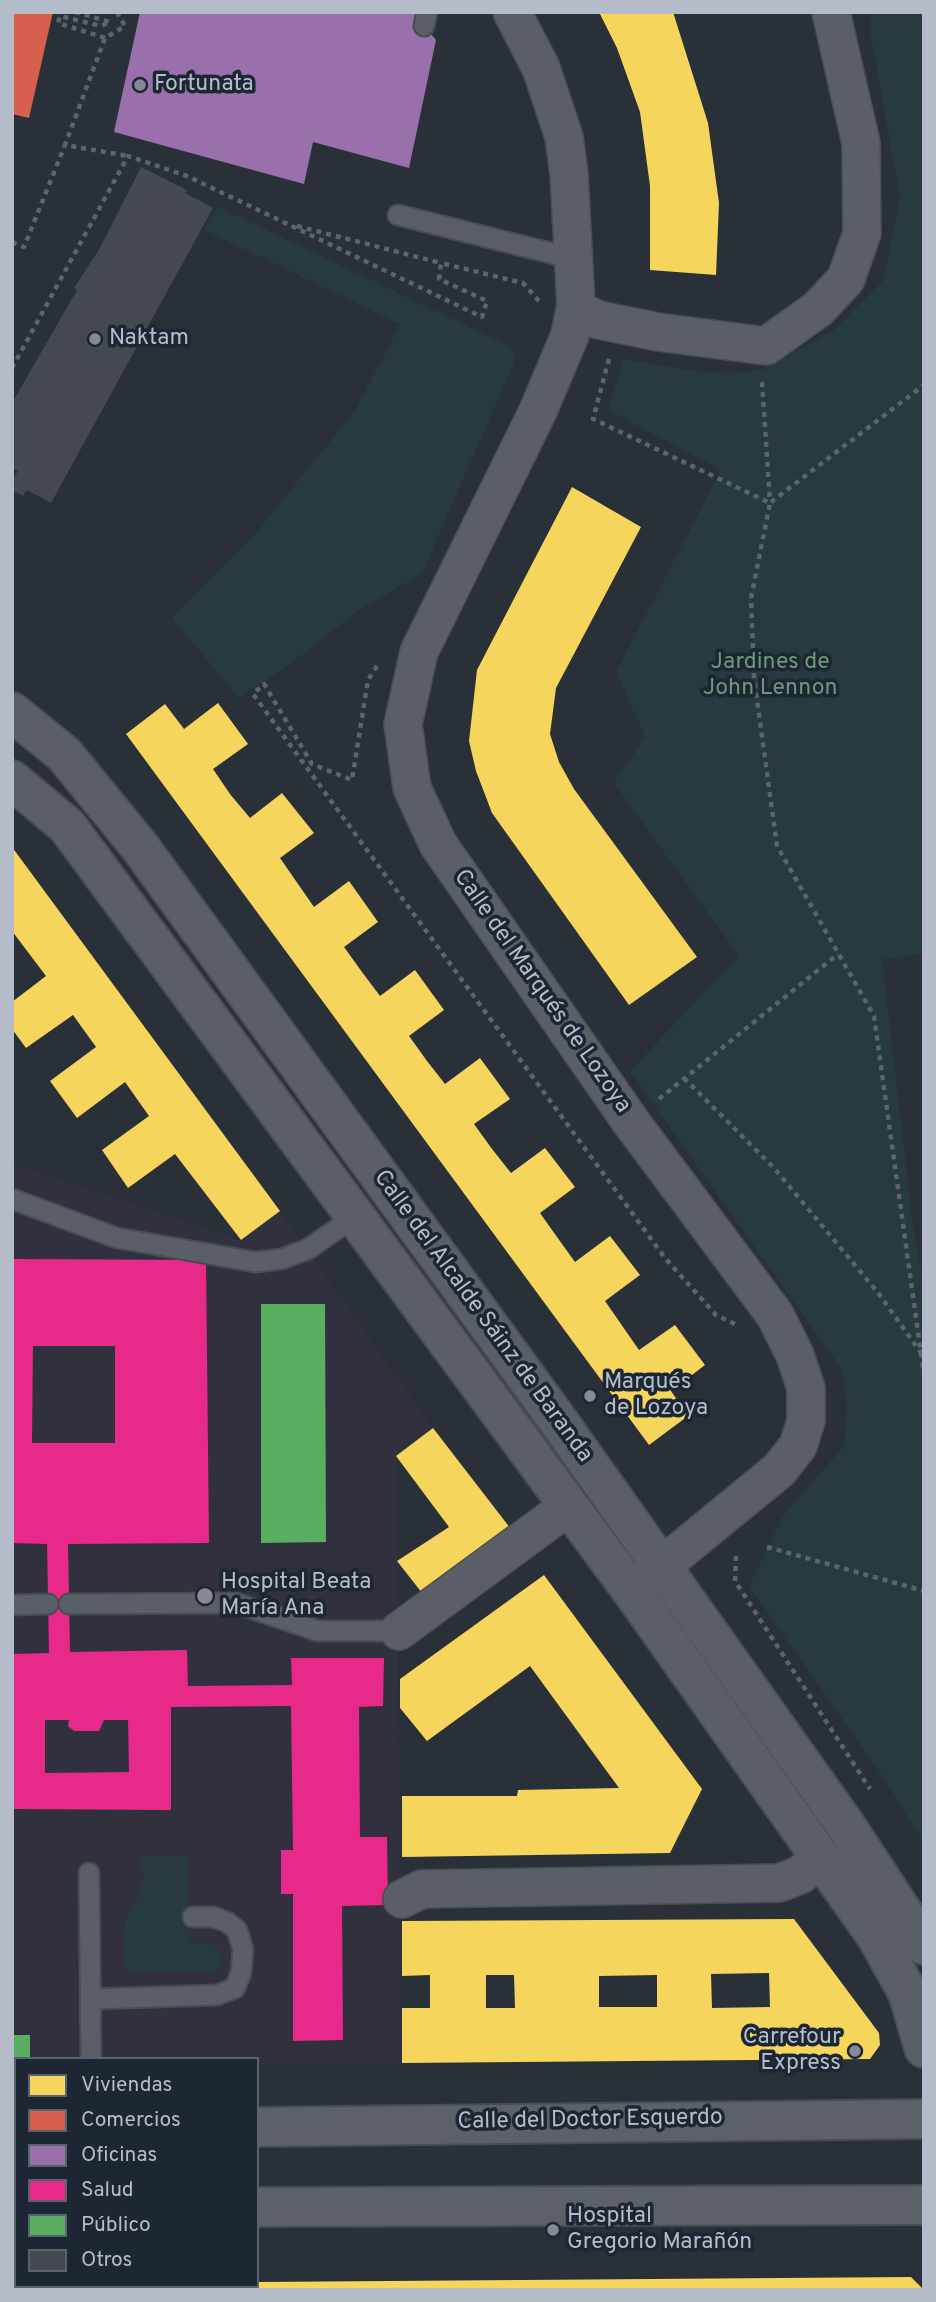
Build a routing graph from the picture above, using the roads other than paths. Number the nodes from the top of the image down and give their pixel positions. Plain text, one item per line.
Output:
1 (512, 12) edge
2 (831, 12) edge
3 (398, 215) dead end
4 (575, 259) junction
5 (573, 320) junction
6 (12, 712) edge
7 (12, 780) edge
8 (12, 1199) edge
9 (357, 1215) junction
10 (569, 1506) junction
11 (660, 1568) junction
12 (637, 1598) junction
13 (48, 1604) dead end
14 (69, 1604) dead end
15 (12, 1605) edge
16 (399, 1631) joint
17 (821, 1858) junction
18 (89, 1873) dead end
19 (402, 1899) dead end
20 (193, 1917) dead end
21 (924, 1945) edge
22 (92, 1999) junction
23 (924, 2048) edge
24 (91, 2057) edge
25 (924, 2119) edge
26 (269, 2129) edge
27 (924, 2205) edge
28 (263, 2209) edge

1 - 4 street, Calle del Marqués de Lozoya
2 - 5 street
3 - 4 lane
4 - 5 street, Calle del Marqués de Lozoya
5 - 11 street, Calle del Marqués de Lozoya
6 - 11 street, Calle del Alcalde Sáinz de Baranda
7 - 9 street, Calle del Alcalde Sáinz de Baranda
8 - 9 lane
9 - 10 street, Calle del Alcalde Sáinz de Baranda
10 - 12 street, Calle del Alcalde Sáinz de Baranda
10 - 16 street
11 - 12 street, Calle del Marqués de Lozoya
11 - 21 street, Calle del Alcalde Sáinz de Baranda
12 - 17 street, Calle del Alcalde Sáinz de Baranda
13 - 15 lane
14 - 16 lane
17 - 19 street
17 - 23 street, Calle del Alcalde Sáinz de Baranda
18 - 22 lane
20 - 22 lane
22 - 24 lane
25 - 26 main road, Calle del Doctor Esquerdo
27 - 28 main road

